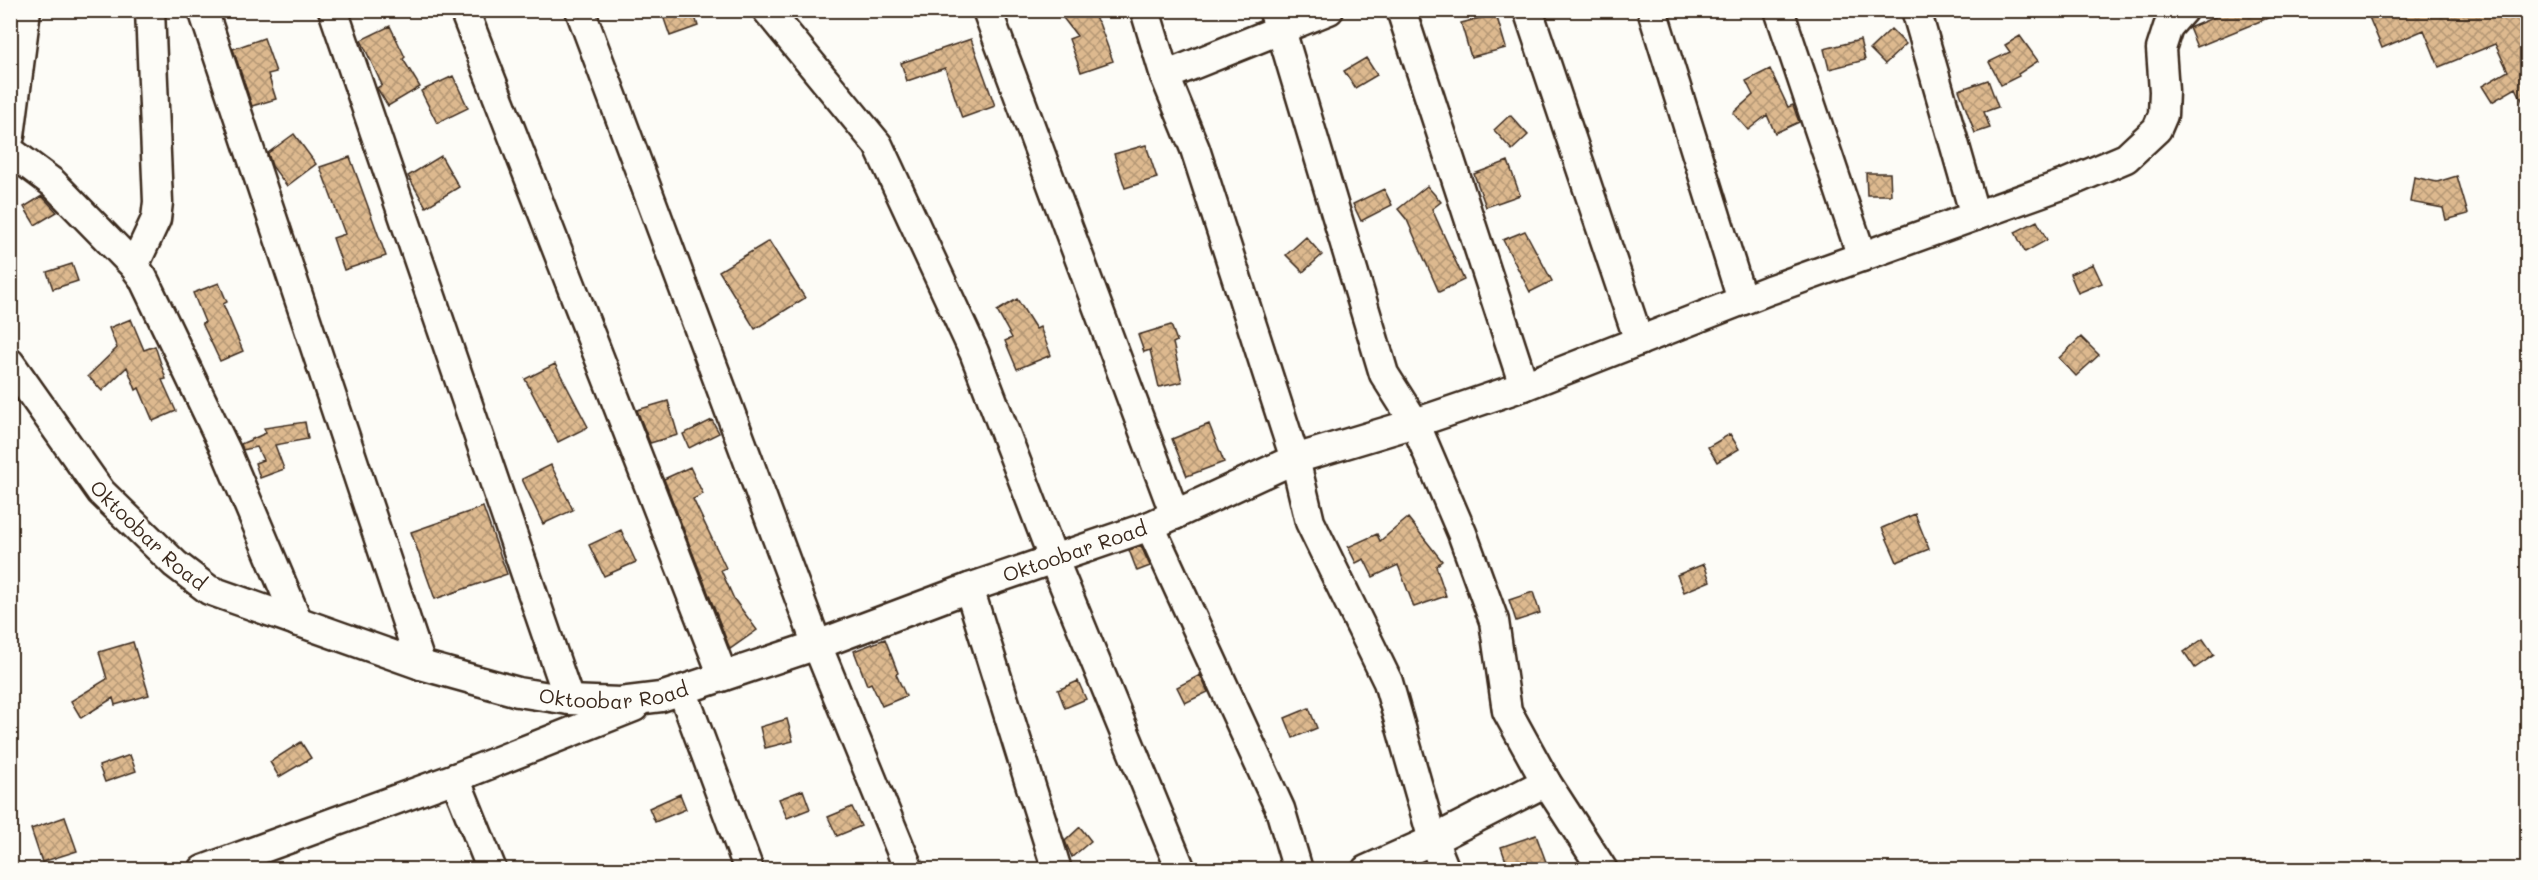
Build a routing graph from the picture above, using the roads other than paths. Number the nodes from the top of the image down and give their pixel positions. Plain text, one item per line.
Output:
1 (150, 10) edge
2 (203, 10) edge
3 (333, 10) edge
4 (464, 10) edge
5 (580, 10) edge
6 (767, 10) edge
7 (987, 10) edge
8 (1145, 10) edge
9 (1329, 10) edge
10 (1401, 10) edge
11 (1527, 10) edge
12 (1652, 10) edge
13 (1779, 10) edge
14 (1916, 10) edge
15 (2182, 10) edge
16 (27, 15) edge
17 (1277, 20) edge
18 (1165, 76) junction
19 (10, 136) edge
20 (10, 151) edge
21 (1975, 216) junction
22 (1862, 256) junction
23 (134, 266) junction
24 (1742, 300) junction
25 (1639, 341) junction
26 (10, 363) edge
27 (1524, 386) junction
28 (1415, 423) junction
29 (1295, 459) junction
30 (1162, 521) junction
31 (1053, 558) junction
32 (969, 588) junction
33 (298, 622) junction
34 (817, 645) junction
35 (421, 664) junction
36 (723, 676) junction
37 (671, 693) junction
38 (569, 700) junction
39 (455, 778) junction
40 (1546, 782) junction
41 (1433, 840) junction
42 (203, 870) edge
43 (492, 870) edge
44 (749, 870) edge
45 (909, 870) edge
46 (1058, 870) edge
47 (1180, 870) edge
48 (1298, 870) edge
49 (1366, 870) edge
50 (1445, 870) edge
51 (1603, 870) edge

1 - 23 street
2 - 35 street
3 - 38 street
4 - 36 street
5 - 34 street
6 - 31 street
7 - 30 street
8 - 18 street
9 - 17 street
10 - 27 street
11 - 25 street
12 - 24 street
13 - 22 street
14 - 21 street
15 - 21 street, Oktoobar Road
16 - 19 street
17 - 18 street
17 - 28 street
18 - 29 street
20 - 23 street
21 - 22 street, Oktoobar Road
22 - 24 street, Oktoobar Road
23 - 33 street
24 - 25 street, Oktoobar Road
25 - 27 street, Oktoobar Road
26 - 33 street, Oktoobar Road
27 - 28 street, Oktoobar Road
28 - 29 street, Oktoobar Road
28 - 40 street
29 - 30 street, Oktoobar Road
29 - 41 street
30 - 31 street, Oktoobar Road
30 - 48 street
31 - 32 street, Oktoobar Road
31 - 47 street
32 - 34 street, Oktoobar Road
32 - 46 street
33 - 35 street, Oktoobar Road
34 - 36 street, Oktoobar Road
34 - 45 street
35 - 38 street, Oktoobar Road
36 - 37 street, Oktoobar Road
37 - 38 street, Oktoobar Road
37 - 39 street
37 - 44 street
39 - 42 street
39 - 43 street
40 - 41 street
40 - 51 street
41 - 49 street
41 - 50 street

